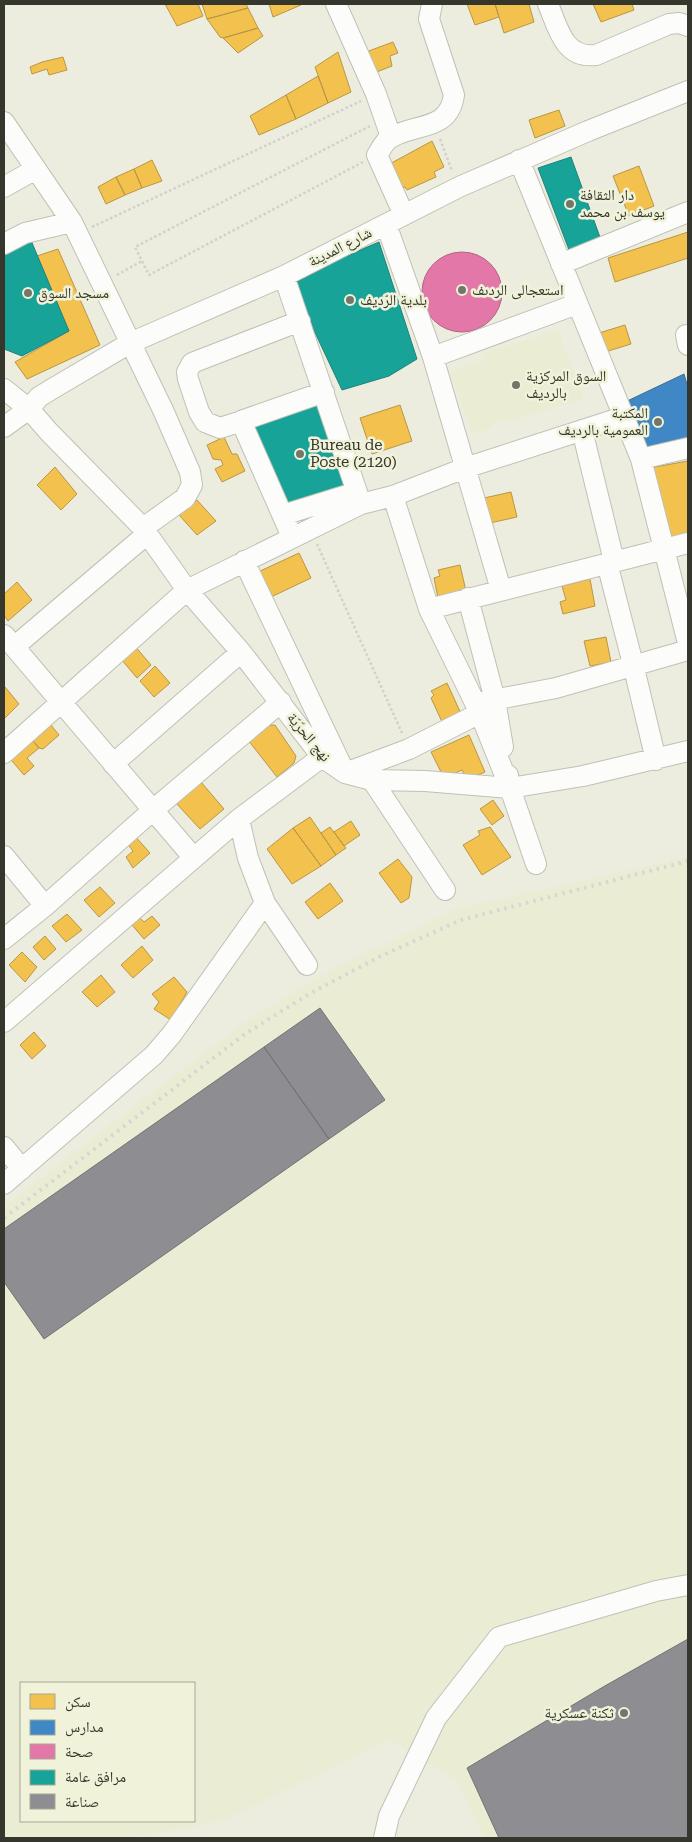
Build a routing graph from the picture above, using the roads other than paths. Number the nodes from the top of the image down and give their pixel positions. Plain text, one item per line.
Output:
1 (336, 4) edge
2 (432, 4) edge
3 (548, 4) edge
4 (688, 26) edge
5 (688, 91) edge
6 (4, 122) edge
7 (388, 128) junction
8 (519, 160) junction
9 (38, 173) junction
10 (4, 187) edge
11 (688, 212) edge
12 (404, 215) junction
13 (72, 224) junction
14 (386, 224) junction
15 (4, 244) edge
16 (561, 264) junction
17 (284, 276) junction
18 (577, 304) junction
19 (300, 321) junction
20 (130, 343) junction
21 (432, 357) junction
22 (4, 389) edge
23 (324, 392) junction
24 (29, 409) junction
25 (623, 417) junction
26 (242, 421) junction
27 (4, 426) edge
28 (582, 430) junction
29 (49, 432) junction
30 (688, 448) edge
31 (641, 459) junction
32 (465, 468) junction
33 (393, 496) junction
34 (359, 498) junction
35 (283, 515) junction
36 (145, 531) junction
37 (301, 533) junction
38 (688, 543) edge
39 (664, 549) junction
40 (244, 561) junction
41 (610, 562) junction
42 (187, 590) junction
43 (501, 590) junction
44 (468, 598) junction
45 (429, 609) junction
46 (9, 641) edge
47 (688, 643) edge
48 (688, 650) edge
49 (242, 652) junction
50 (633, 664) junction
51 (495, 700) junction
52 (61, 702) junction
53 (280, 702) junction
54 (478, 709) junction
55 (688, 751) edge
56 (4, 753) edge
57 (322, 757) junction
58 (656, 760) junction
59 (113, 764) junction
60 (345, 773) junction
61 (372, 780) junction
62 (510, 788) junction
63 (153, 810) junction
64 (239, 819) junction
65 (4, 856) edge
66 (193, 857) junction
67 (536, 864) dead end
68 (445, 890) dead end
69 (265, 903) junction
70 (45, 906) junction
71 (4, 939) edge
72 (307, 965) dead end
73 (4, 1022) edge
74 (4, 1147) edge
75 (22, 1169) junction
76 (4, 1184) edge
77 (688, 1585) edge
78 (384, 1838) edge

1 - 7 street
2 - 7 street
3 - 4 street
5 - 8 street, شارع المدينة
6 - 9 street
7 - 12 street
8 - 12 street, شارع المدينة
8 - 16 street
9 - 10 street
9 - 13 street
11 - 16 street
12 - 14 street, شارع المدينة
13 - 15 street
13 - 20 street
14 - 17 street, شارع المدينة
14 - 21 street
16 - 18 street
17 - 19 street
17 - 20 street, شارع المدينة
18 - 21 street
18 - 25 street
19 - 23 street
19 - 26 street
20 - 24 street, شارع المدينة
20 - 36 street
21 - 32 street
22 - 24 street, نهج الحرّيّة
23 - 26 street
23 - 34 street
24 - 27 street, شارع المدينة
24 - 29 street, نهج الحرّيّة
25 - 28 street
25 - 31 street
26 - 35 street
27 - 29 street
28 - 32 street
28 - 41 street
29 - 36 street, نهج الحرّيّة
30 - 31 street
31 - 39 street
32 - 33 street
32 - 43 street
33 - 34 street
33 - 45 street
34 - 35 street
34 - 37 street
35 - 37 street
36 - 42 street, نهج الحرّيّة
36 - 46 street
37 - 40 street
38 - 39 street
39 - 41 street
39 - 47 street
40 - 42 street
40 - 60 street
41 - 43 street
41 - 50 street
42 - 49 street, نهج الحرّيّة
42 - 52 street
43 - 44 street
44 - 45 street
44 - 51 street
45 - 54 street
46 - 52 street
48 - 50 street
49 - 53 street, نهج الحرّيّة
49 - 59 street
50 - 51 street
50 - 58 street
51 - 54 street
51 - 62 street
52 - 56 street
52 - 59 street
53 - 57 street, نهج الحرّيّة
53 - 63 street
54 - 60 street
54 - 62 street
55 - 58 street, نهج الحرّيّة
57 - 60 street, نهج الحرّيّة
57 - 64 street
58 - 62 street, نهج الحرّيّة
59 - 63 street
60 - 61 street, نهج الحرّيّة
61 - 62 street, نهج الحرّيّة
61 - 68 street
62 - 67 street
63 - 66 street
63 - 70 street
64 - 66 street
64 - 69 street
65 - 70 street
66 - 73 street
69 - 72 street
69 - 75 street
70 - 71 street
74 - 75 street
75 - 76 street
77 - 78 street

